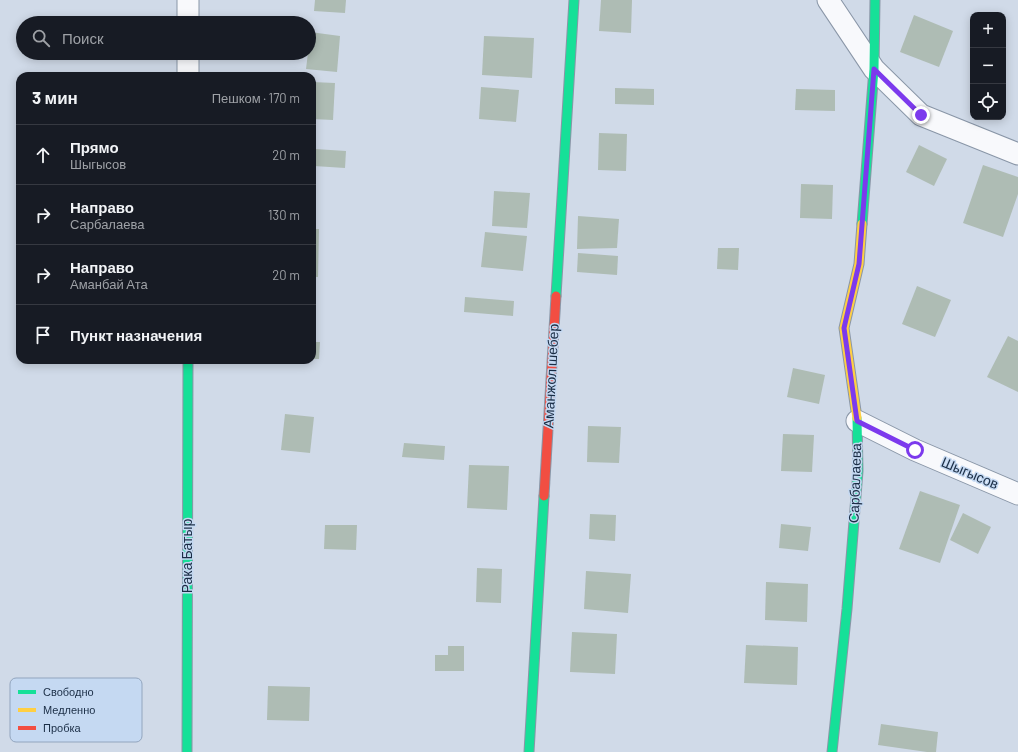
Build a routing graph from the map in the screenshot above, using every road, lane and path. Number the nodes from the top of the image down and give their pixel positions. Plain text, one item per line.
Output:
1 (188, 0) edge
2 (574, 0) edge
3 (828, 0) edge
4 (875, 0) edge
5 (188, 16) edge
6 (188, 60) edge
7 (874, 69) junction
8 (188, 72) edge
9 (1018, 154) edge
10 (188, 364) edge
11 (857, 421) junction
12 (1018, 494) edge
13 (187, 752) edge
14 (529, 752) edge
15 (832, 752) edge

1 - 5 street
2 - 14 street, Аманжол шебер
3 - 7 street
4 - 7 street, Сарбалаева
6 - 8 street
7 - 9 street
7 - 11 street, Сарбалаева
10 - 13 street, Рака Батыр
11 - 12 street, Шыгысов
11 - 15 street, Сарбалаева

